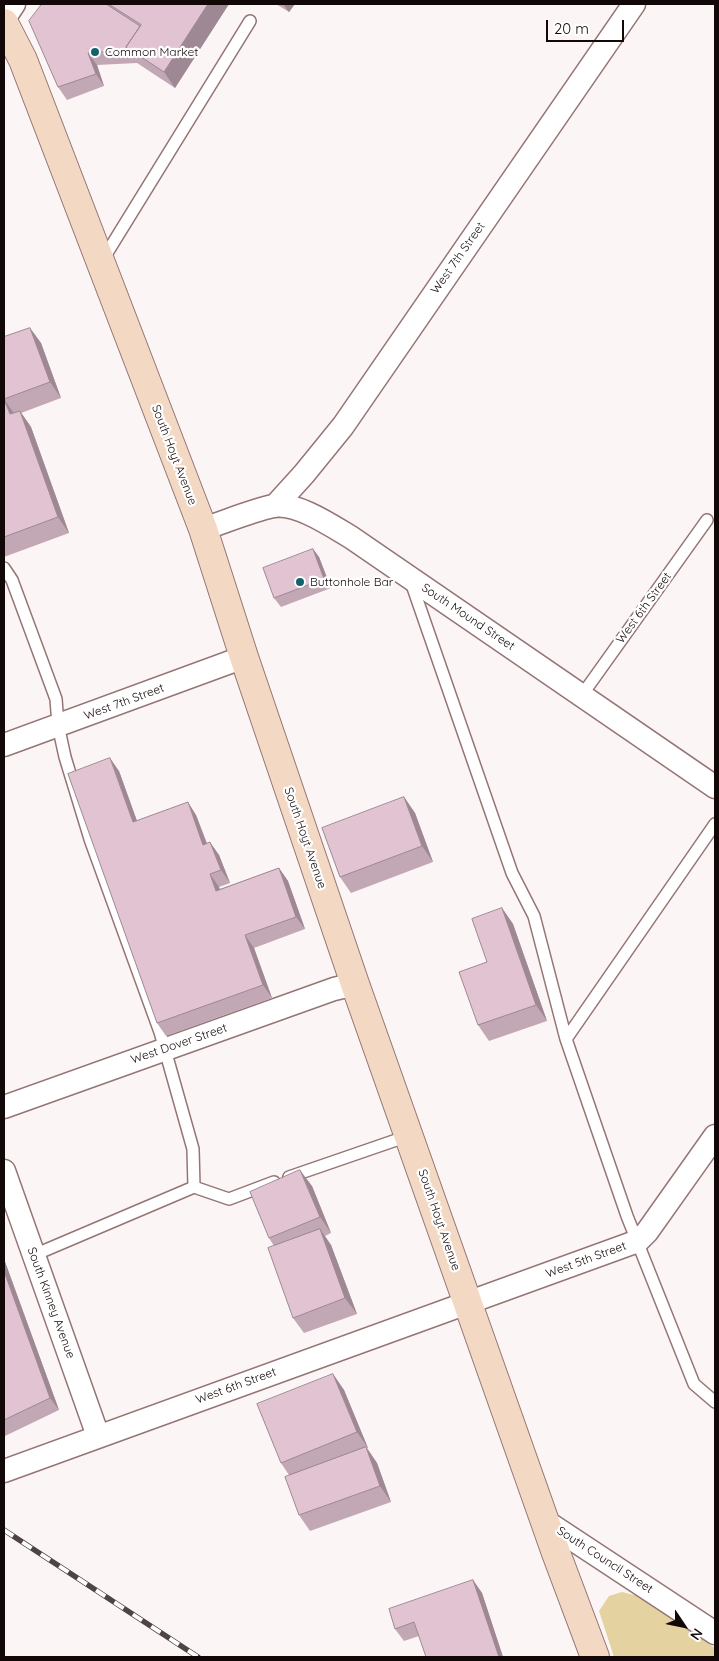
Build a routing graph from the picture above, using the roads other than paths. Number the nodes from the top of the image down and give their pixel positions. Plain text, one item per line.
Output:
1 (14, 4) edge
2 (634, 4) edge
3 (4, 19) edge
4 (250, 21) dead end
5 (4, 23) edge
6 (101, 262) junction
7 (275, 506) junction
8 (707, 520) dead end
9 (203, 529) junction
10 (4, 568) edge
11 (410, 577) junction
12 (244, 657) junction
13 (582, 695) junction
14 (58, 725) junction
15 (4, 745) edge
16 (715, 787) edge
17 (715, 824) edge
18 (355, 984) junction
19 (566, 1038) junction
20 (164, 1051) junction
21 (4, 1107) edge
22 (410, 1135) junction
23 (715, 1136) edge
24 (4, 1171) edge
25 (194, 1187) junction
26 (638, 1242) junction
27 (34, 1255) junction
28 (469, 1304) junction
29 (715, 1402) edge
30 (98, 1436) junction
31 (4, 1471) edge
32 (545, 1521) junction
33 (715, 1633) edge
34 (595, 1657) edge

1 - 3 street
2 - 7 street, West 7th Street
4 - 6 lane
5 - 6 main road, South Hoyt Avenue
6 - 9 main road, South Hoyt Avenue
7 - 9 street, South Mound Street
7 - 11 street, South Mound Street
8 - 13 lane, West 6th Street
9 - 12 main road, South Hoyt Avenue
10 - 14 lane
11 - 13 street, South Mound Street
11 - 19 lane
12 - 14 street, West 7th Street
12 - 18 main road, South Hoyt Avenue
13 - 16 street, South Mound Street
14 - 15 street, West 7th Street
14 - 20 lane
17 - 19 lane
18 - 20 street, West Dover Street
18 - 22 main road, South Hoyt Avenue
19 - 26 lane
20 - 21 street, West Dover Street
20 - 25 lane
22 - 25 lane
22 - 28 main road, South Hoyt Avenue
23 - 26 street, West 5th Street
24 - 27 street, South Kinney Avenue
25 - 27 lane
26 - 28 street, West 5th Street
26 - 29 lane
27 - 30 street, South Kinney Avenue
28 - 30 street, West 6th Street
28 - 32 main road, South Hoyt Avenue
30 - 31 street, West 6th Street
32 - 33 street, South Council Street
32 - 34 main road, South Hoyt Avenue

